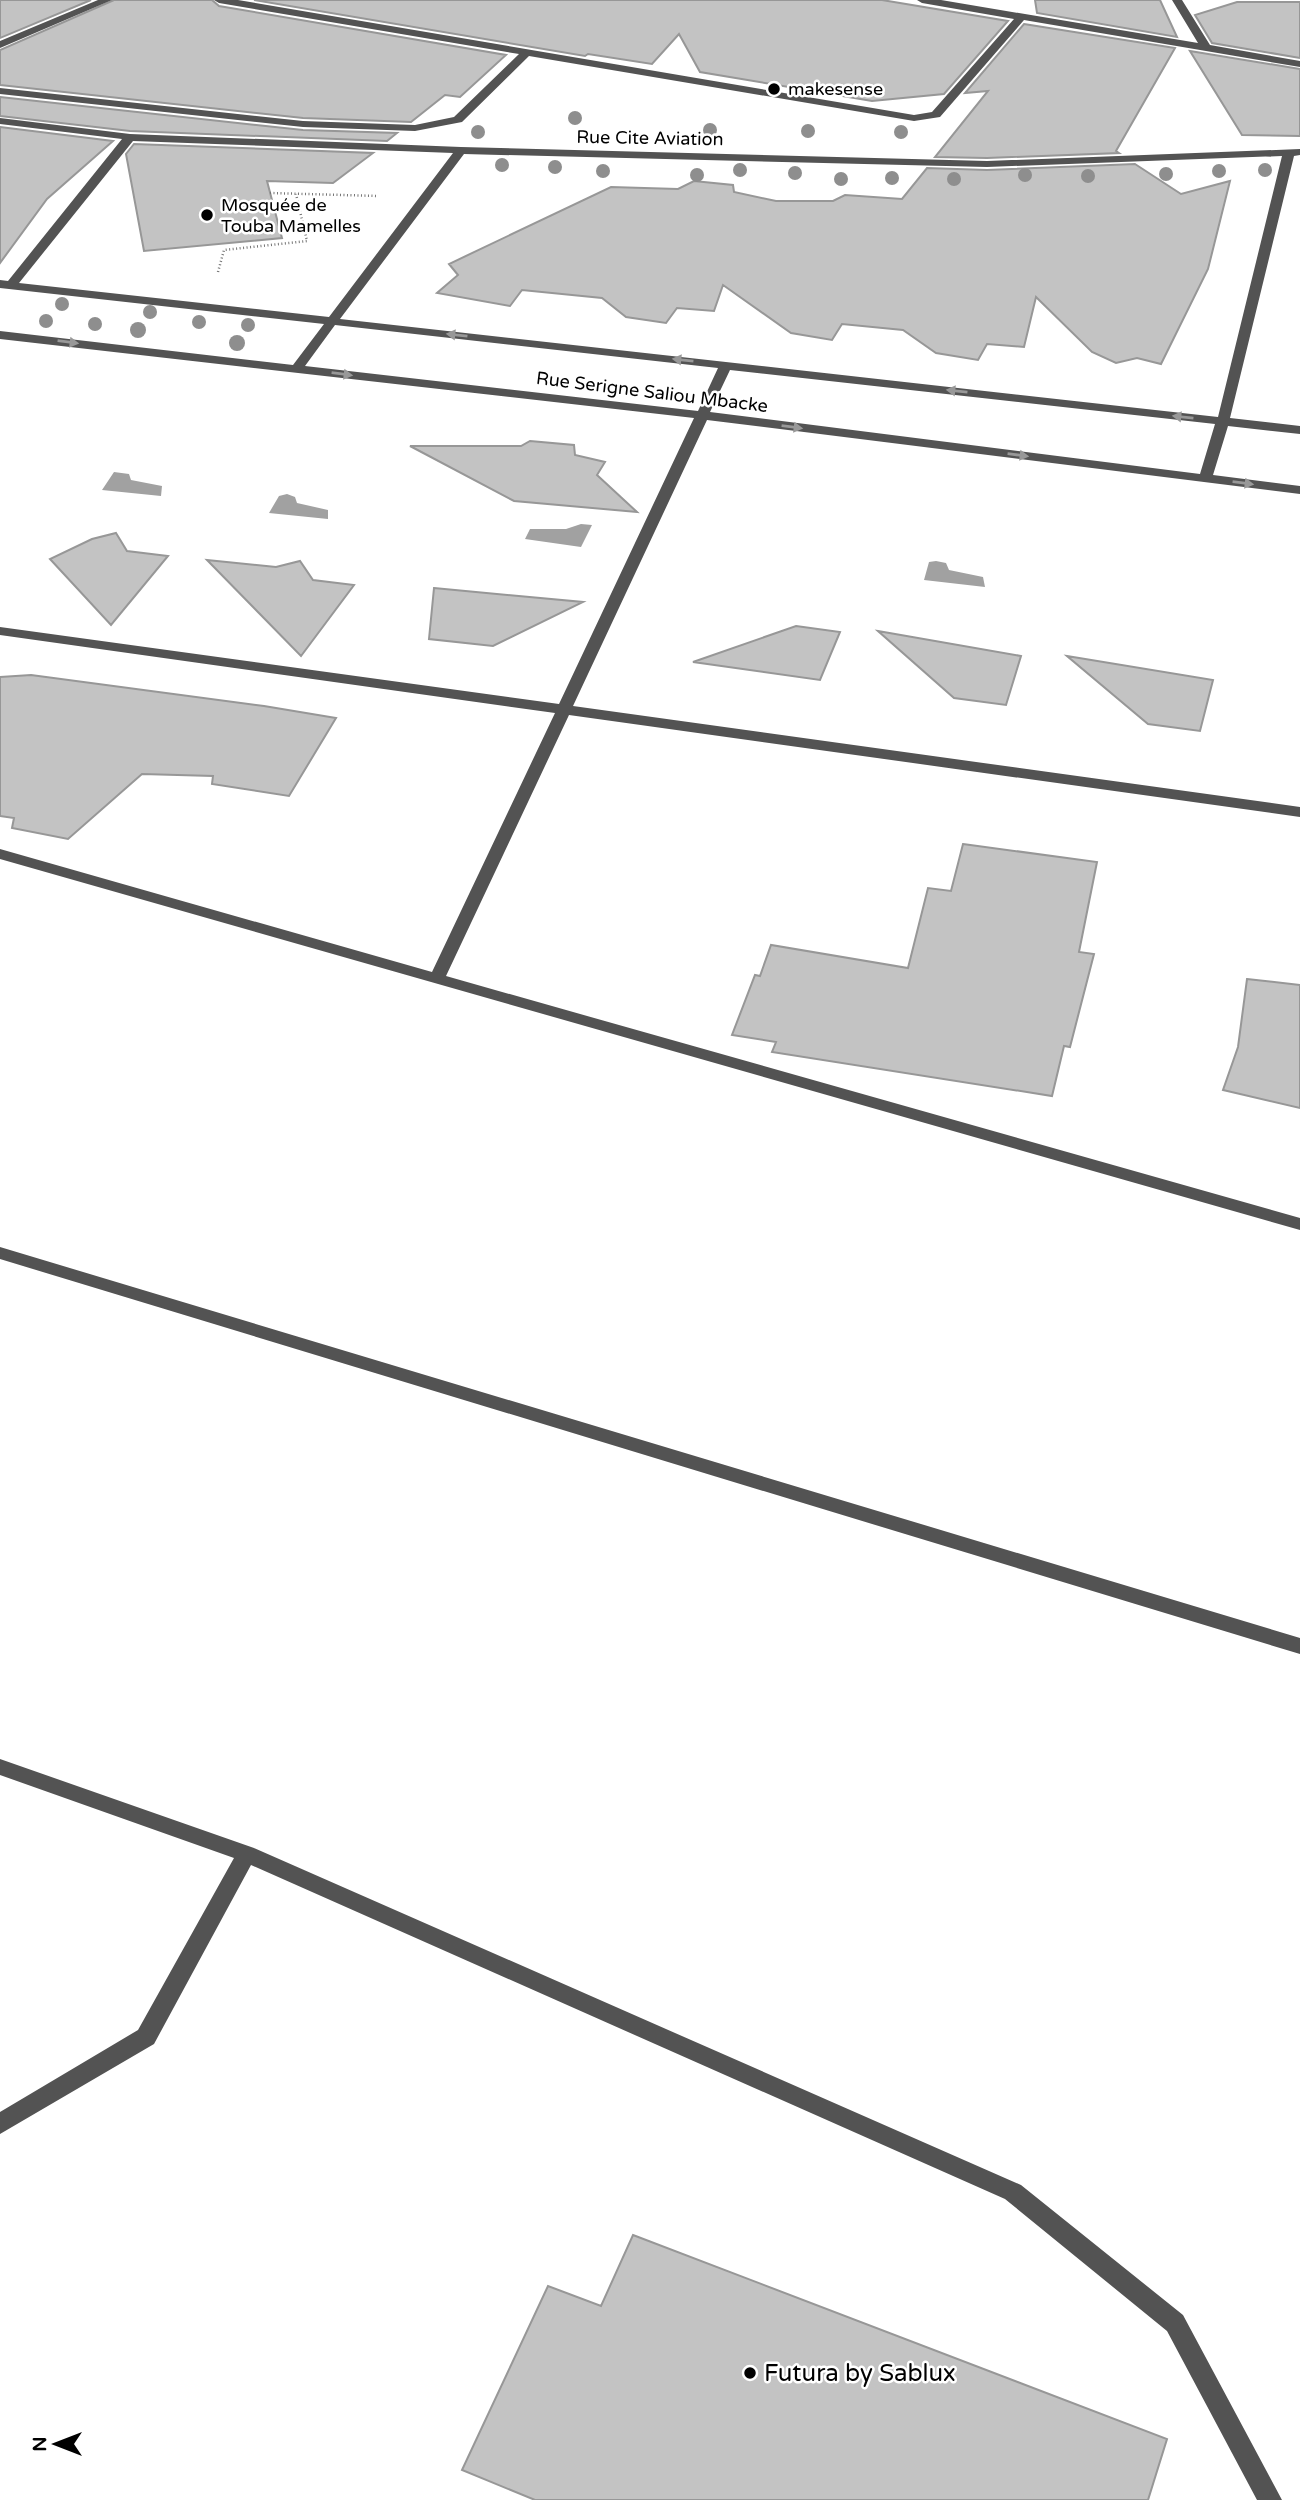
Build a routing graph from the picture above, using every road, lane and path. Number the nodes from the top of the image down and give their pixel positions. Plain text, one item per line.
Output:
1 (107, 0) edge
2 (219, 0) edge
3 (922, 0) edge
4 (1177, 0) edge
5 (1021, 17) junction
6 (0, 45) edge
7 (1206, 48) junction
8 (527, 52) junction
9 (1300, 64) edge
10 (0, 91) edge
11 (0, 121) edge
12 (130, 137) junction
13 (461, 150) junction
14 (1294, 152) edge
15 (270, 193) dead end
16 (296, 194) junction
17 (424, 200) junction
18 (5, 285) edge
19 (204, 307) junction
20 (333, 321) junction
21 (0, 335) edge
22 (726, 365) junction
23 (296, 369) junction
24 (700, 415) junction
25 (1223, 421) junction
26 (1300, 430) edge
27 (1205, 478) junction
28 (1300, 490) edge
29 (0, 631) edge
30 (566, 710) junction
31 (1300, 812) edge
32 (0, 854) edge
33 (437, 979) junction
34 (1300, 1224) edge
35 (0, 1253) edge
36 (1300, 1646) edge
37 (0, 1767) edge
38 (247, 1854) junction
39 (0, 2124) edge
40 (1269, 2500) edge

1 - 6 street
2 - 8 street
3 - 5 street
4 - 7 street
5 - 7 street
5 - 8 street
7 - 9 street
8 - 10 street
11 - 12 street, Rue Cite Aviation
12 - 13 street, Rue Cite Aviation
12 - 18 street
13 - 14 street, Rue Cite Aviation
13 - 17 street
14 - 25 street
15 - 16 path
16 - 17 path
16 - 19 path
17 - 20 street
18 - 19 street, Rue Serigne Saliou Mbacke
19 - 20 street, Rue Serigne Saliou Mbacke
22 -> 20 street, Rue Serigne Saliou Mbacke
20 - 23 street
21 -> 23 street, Rue Serigne Saliou Mbacke
22 - 24 street
25 -> 22 street, Rue Serigne Saliou Mbacke
23 -> 24 street, Rue Serigne Saliou Mbacke
24 -> 27 street, Rue Serigne Saliou Mbacke
24 - 30 street
25 - 26 street, Rue Serigne Saliou Mbacke
25 - 27 street
27 -> 28 street, Rue Serigne Saliou Mbacke
29 - 30 street
30 - 31 street
30 - 33 street
32 - 33 street
33 - 34 street
35 - 36 street
37 - 38 street
38 - 39 street
38 - 40 street

